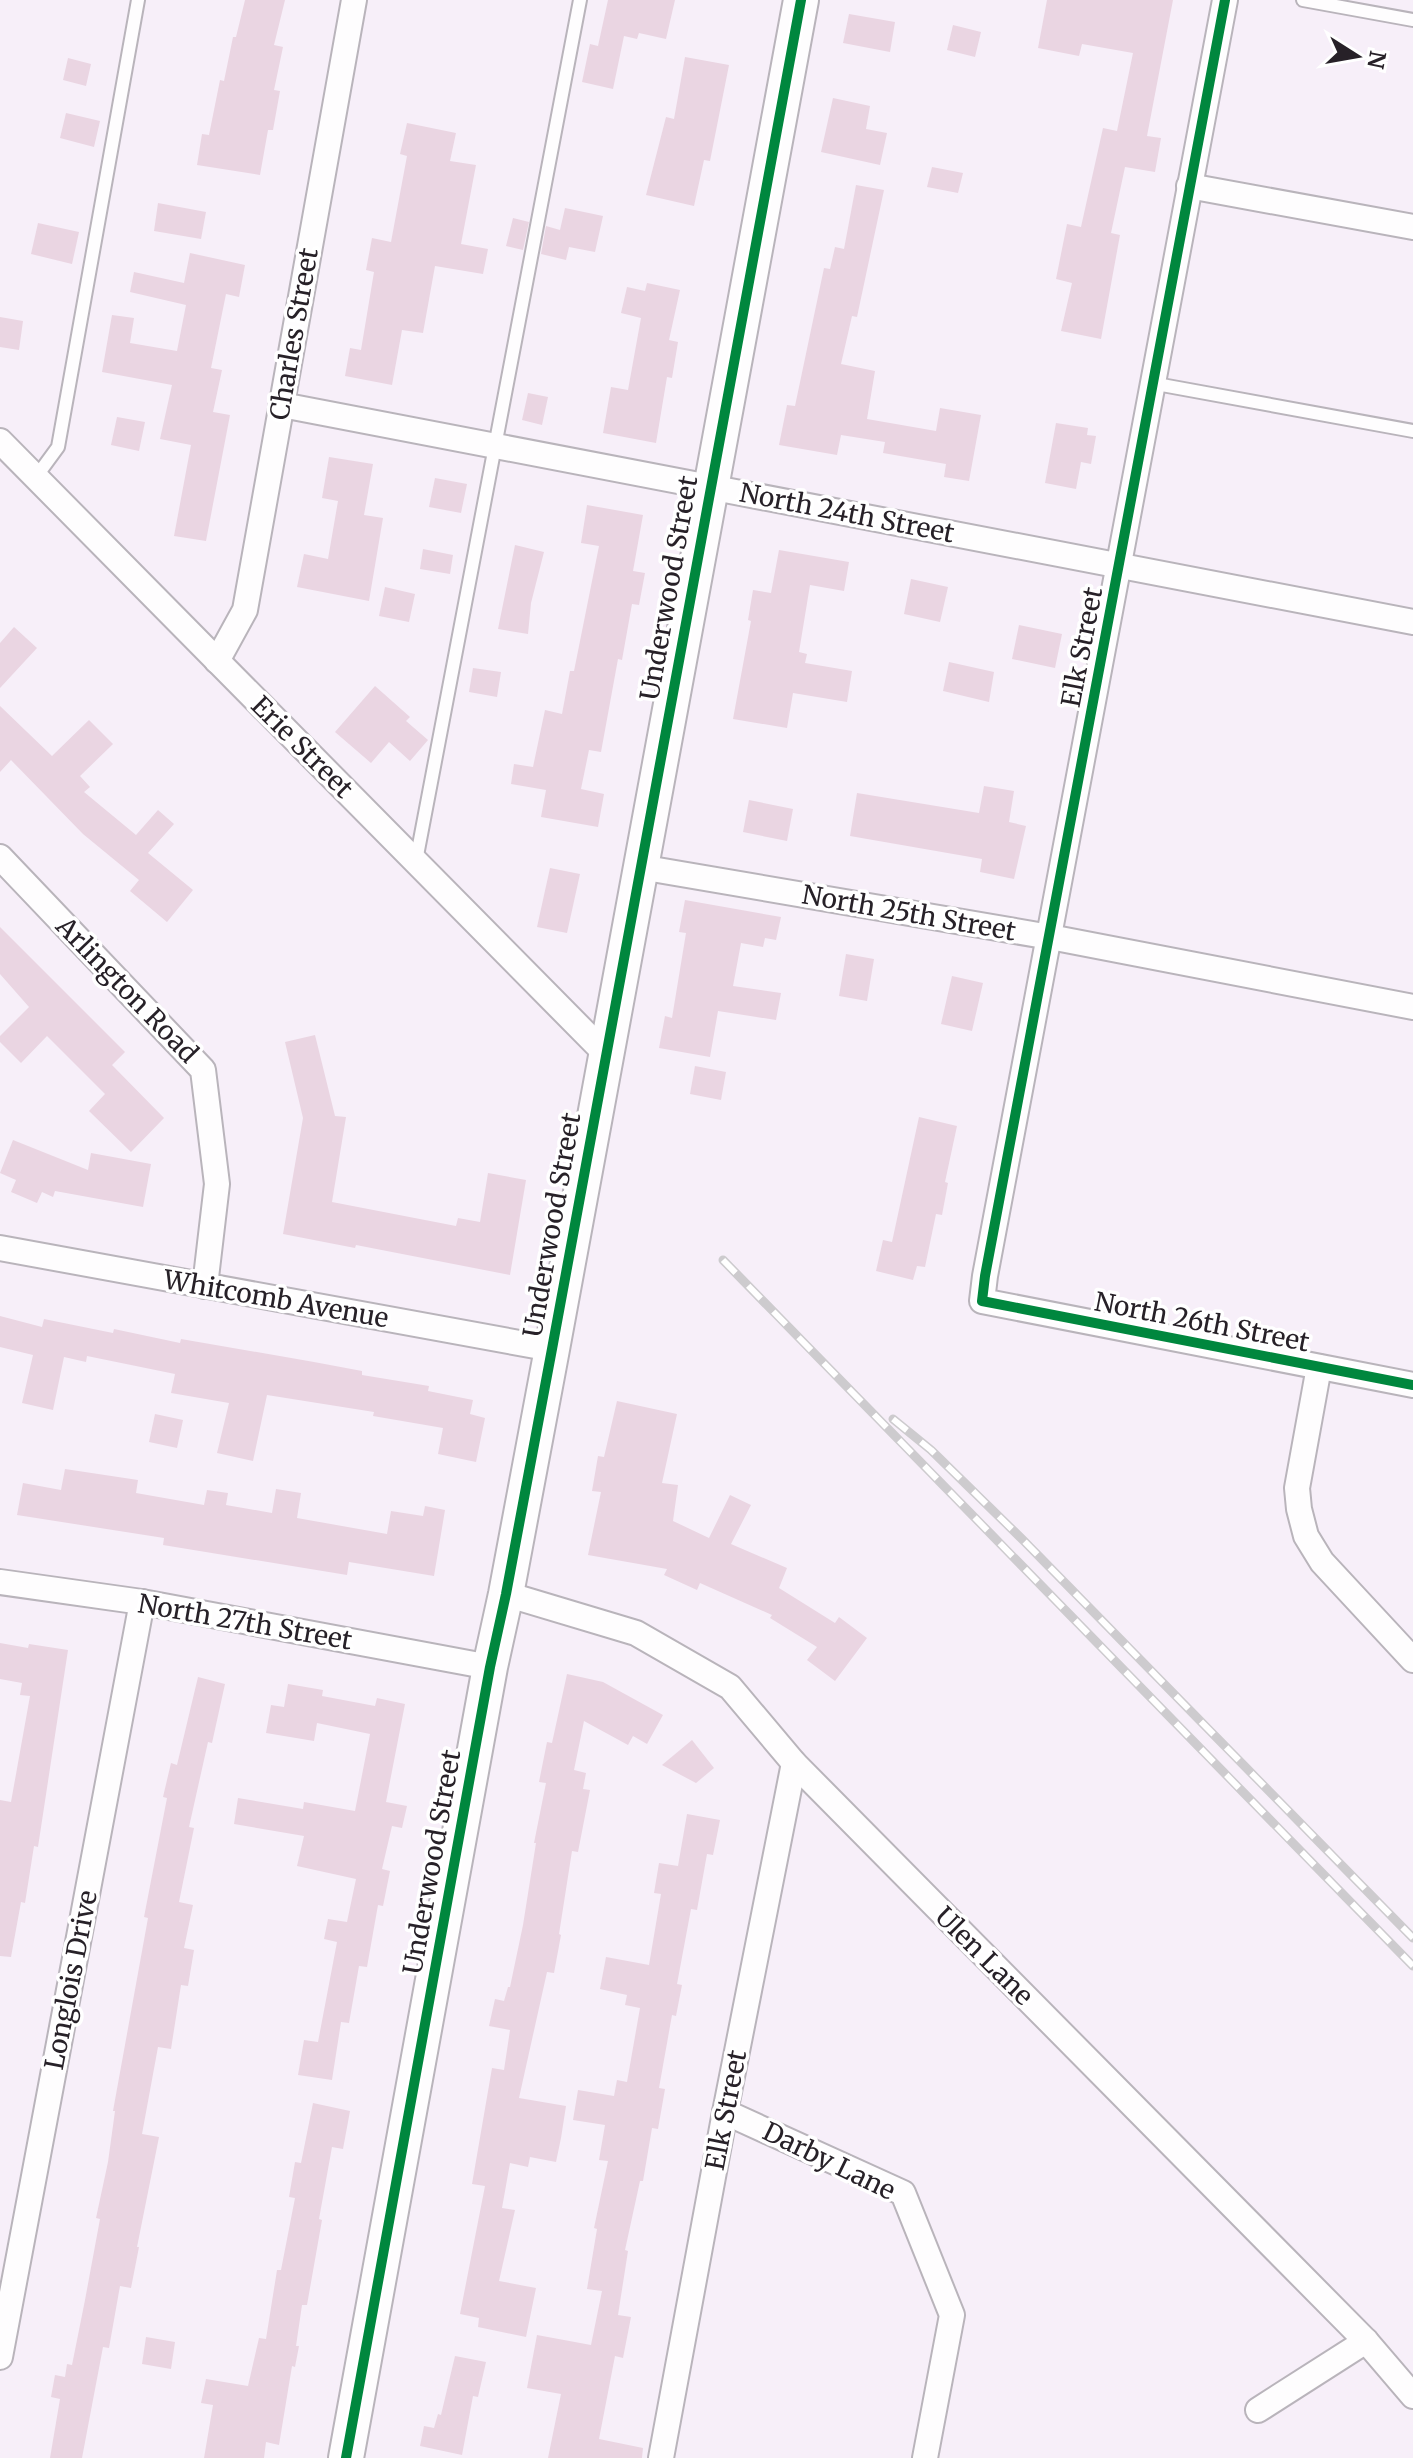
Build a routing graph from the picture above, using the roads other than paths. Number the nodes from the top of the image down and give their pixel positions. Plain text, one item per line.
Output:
1 (138, 0) edge
2 (354, 0) edge
3 (580, 0) edge
4 (801, 0) edge
5 (1225, 0) edge
6 (1303, 0) edge
7 (1413, 20) edge
8 (1189, 186) junction
9 (1413, 227) edge
10 (1151, 383) junction
11 (282, 405) junction
12 (1413, 431) edge
13 (0, 441) edge
14 (494, 446) junction
15 (36, 477) junction
16 (709, 486) junction
17 (1119, 566) junction
18 (1413, 622) edge
19 (217, 661) junction
20 (0, 857) edge
21 (416, 863) junction
22 (640, 867) junction
23 (1050, 937) junction
24 (1413, 1007) edge
25 (605, 1053) junction
26 (0, 1248) edge
27 (205, 1286) junction
28 (982, 1301) joint
29 (552, 1349) junction
30 (1319, 1367) junction
31 (1413, 1385) edge
32 (0, 1582) edge
33 (506, 1594) junction
34 (142, 1602) junction
35 (1413, 1660) edge
36 (490, 1667) junction
37 (794, 1763) junction
38 (725, 2112) junction
39 (1366, 2341) junction
40 (0, 2357) edge
41 (1413, 2396) edge
42 (1258, 2410) dead end
43 (346, 2458) edge
44 (661, 2458) edge
45 (925, 2458) edge

1 - 15 lane
2 - 11 street, Charles Street
3 - 14 lane
4 - 16 street, Underwood Street
5 - 8 street, Elk Street
6 - 7 lane
8 - 9 street
8 - 10 street, Elk Street
10 - 12 lane
10 - 17 street, Elk Street
11 - 14 street, North 24th Street
11 - 19 street, Charles Street
13 - 15 street, Erie Street
14 - 16 street, North 24th Street
14 - 21 lane
15 - 19 street, Erie Street
16 - 17 street, North 24th Street
16 - 22 street, Underwood Street
17 - 18 street, North 24th Street
17 - 23 street, Elk Street
19 - 21 street, Erie Street
20 - 27 street, Arlington Road
21 - 25 street, Erie Street
22 - 23 street, North 25th Street
22 - 25 street, Underwood Street
23 - 24 street, North 25th Street
23 - 28 street, Elk Street
25 - 29 street, Underwood Street
26 - 27 street, Whitcomb Avenue
27 - 29 street, Whitcomb Avenue
28 - 30 street, North 26th Street
29 - 33 street, Underwood Street
30 - 31 street, North 26th Street
30 - 35 street
32 - 34 street, North 27th Street
33 - 36 street, Underwood Street
33 - 37 street, Ulen Lane
34 - 36 street, North 27th Street
34 - 40 street, Longlois Drive
36 - 43 street, Underwood Street
37 - 38 street, Elk Street
37 - 39 street, Ulen Lane
38 - 44 street, Elk Street
38 - 45 street, Darby Lane
39 - 41 street, Ulen Lane
39 - 42 street

